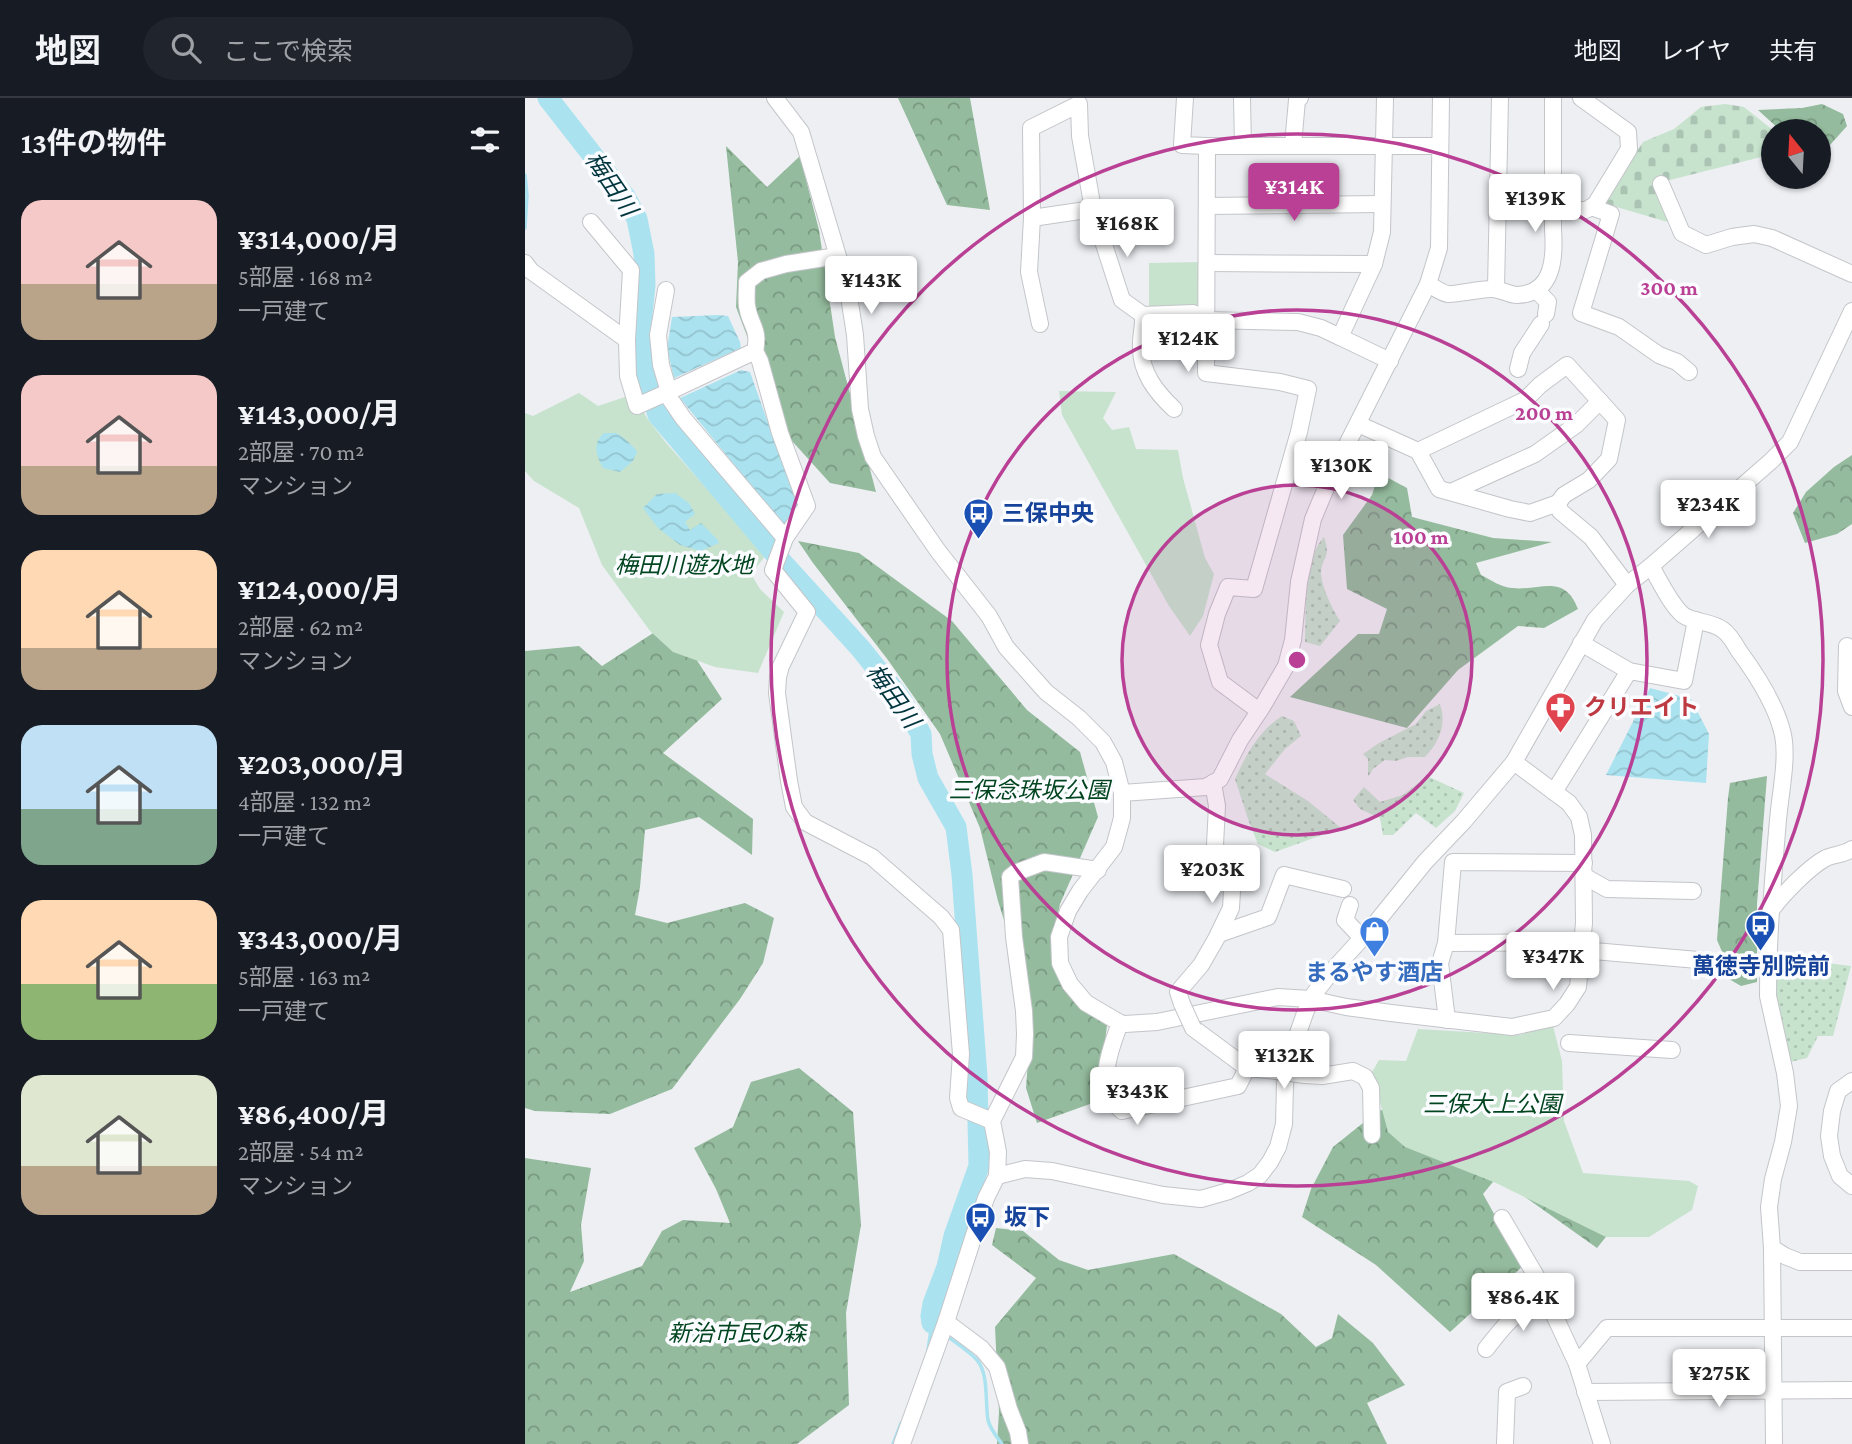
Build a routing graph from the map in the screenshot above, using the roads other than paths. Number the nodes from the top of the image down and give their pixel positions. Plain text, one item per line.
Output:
1 (775, 98) edge
2 (1185, 98) edge
3 (1242, 98) edge
4 (1300, 98) edge
5 (1385, 98) edge
6 (1441, 98) edge
7 (1500, 98) edge
8 (1553, 98) edge
9 (1581, 98) edge
10 (1293, 145) junction
11 (1207, 146) junction
12 (1243, 146) junction
13 (1440, 146) junction
14 (1383, 148) junction
15 (1661, 184) dead end
16 (1381, 204) junction
17 (1207, 206) junction
18 (1591, 206) junction
19 (1093, 209) junction
20 (1554, 210) junction
21 (1032, 218) junction
22 (591, 222) dead end
23 (837, 256) junction
24 (525, 263) edge
25 (1207, 263) junction
26 (1374, 264) junction
27 (1852, 274) edge
28 (1428, 285) junction
29 (1496, 288) junction
30 (666, 290) dead end
31 (1536, 290) junction
32 (1852, 311) edge
33 (1143, 315) junction
34 (1206, 320) junction
35 (1040, 324) dead end
36 (1340, 337) junction
37 (627, 340) junction
38 (755, 351) junction
39 (1390, 362) junction
40 (1518, 369) dead end
41 (1689, 372) dead end
42 (666, 393) junction
43 (1600, 401) junction
44 (1174, 409) dead end
45 (1358, 424) junction
46 (1418, 451) junction
47 (1451, 492) junction
48 (1558, 503) junction
49 (784, 539) junction
50 (1651, 566) junction
51 (1627, 585) junction
52 (1696, 620) junction
53 (1581, 643) junction
54 (1847, 646) dead end
55 (1629, 671) junction
56 (1852, 707) edge
57 (1259, 711) junction
58 (1514, 762) junction
59 (1213, 783) junction
60 (1554, 792) junction
61 (1122, 793) junction
62 (1852, 849) edge
63 (1584, 869) junction
64 (1098, 870) junction
65 (1343, 889) dead end
66 (1693, 891) dead end
67 (1350, 905) dead end
68 (1772, 910) junction
69 (1219, 934) junction
70 (1362, 938) junction
71 (1446, 943) junction
72 (1583, 946) junction
73 (1697, 960) dead end
74 (1310, 999) junction
75 (1447, 1020) junction
76 (1120, 1023) junction
77 (1569, 1043) dead end
78 (1672, 1050) dead end
79 (1247, 1068) junction
80 (1852, 1081) edge
81 (992, 1122) junction
82 (1372, 1135) dead end
83 (997, 1176) junction
84 (1852, 1186) edge
85 (1501, 1218) dead end
86 (1772, 1248) junction
87 (1852, 1262) edge
88 (1545, 1297) junction
89 (946, 1322) junction
90 (1852, 1328) edge
91 (1772, 1329) junction
92 (1486, 1349) dead end
93 (1577, 1364) junction
94 (1523, 1386) dead end
95 (1773, 1390) junction
96 (1852, 1390) edge
97 (1585, 1392) junction
98 (902, 1444) edge
99 (1020, 1444) edge
100 (1505, 1444) edge
101 (1602, 1444) edge
102 (1774, 1444) edge

1 - 23 street
2 - 11 street
3 - 12 street
4 - 10 street
5 - 14 street
6 - 13 street
7 - 29 street
8 - 20 street
9 - 18 street
10 - 12 street
10 - 14 street
11 - 12 street
11 - 17 street
13 - 14 street
13 - 28 street
14 - 16 street
15 - 27 street
16 - 17 street
16 - 26 street
17 - 25 street
18 - 20 street
18 - 41 street
19 - 21 street
19 - 21 street
19 - 33 street
20 - 31 street
21 - 35 street
22 - 37 street
23 - 38 street
23 - 61 street
24 - 37 street
25 - 26 street
25 - 34 street
26 - 36 street
28 - 29 street
28 - 39 street
29 - 31 street
30 - 42 street
31 - 40 street
32 - 50 street
33 - 34 street
33 - 44 street
34 - 36 street
34 - 57 street
36 - 39 street
37 - 42 street
38 - 42 street
38 - 49 street
39 - 45 street
42 - 49 street
43 - 46 street
43 - 47 street
43 - 48 street
45 - 46 street
45 - 57 street
46 - 47 street
47 - 48 street
48 - 51 street
49 - 81 street
50 - 51 street
50 - 52 street
51 - 53 street
52 - 55 street
52 - 68 street
53 - 55 street
53 - 58 street
54 - 56 street
55 - 60 street
57 - 59 street
58 - 60 street
58 - 70 street
59 - 61 street
59 - 69 street
60 - 63 street
61 - 64 street
62 - 68 street
63 - 66 street
63 - 71 street
63 - 72 street
64 - 76 street
64 - 81 street
65 - 69 street
67 - 70 street
68 - 86 street
69 - 79 street, bridge
70 - 74 street
71 - 72 street
71 - 75 street
72 - 73 street
72 - 75 street
74 - 75 street
74 - 76 street
74 - 83 street
76 - 79 street
77 - 78 street
79 - 82 street, bridge
80 - 84 street
81 - 83 street
83 - 89 street
85 - 88 street
86 - 87 street
86 - 91 street
88 - 92 street
88 - 93 street
89 - 98 street
89 - 99 street
90 - 91 street
91 - 93 street
91 - 95 street
93 - 97 street
94 - 100 street
95 - 96 street
95 - 97 street
95 - 102 street
97 - 101 street

